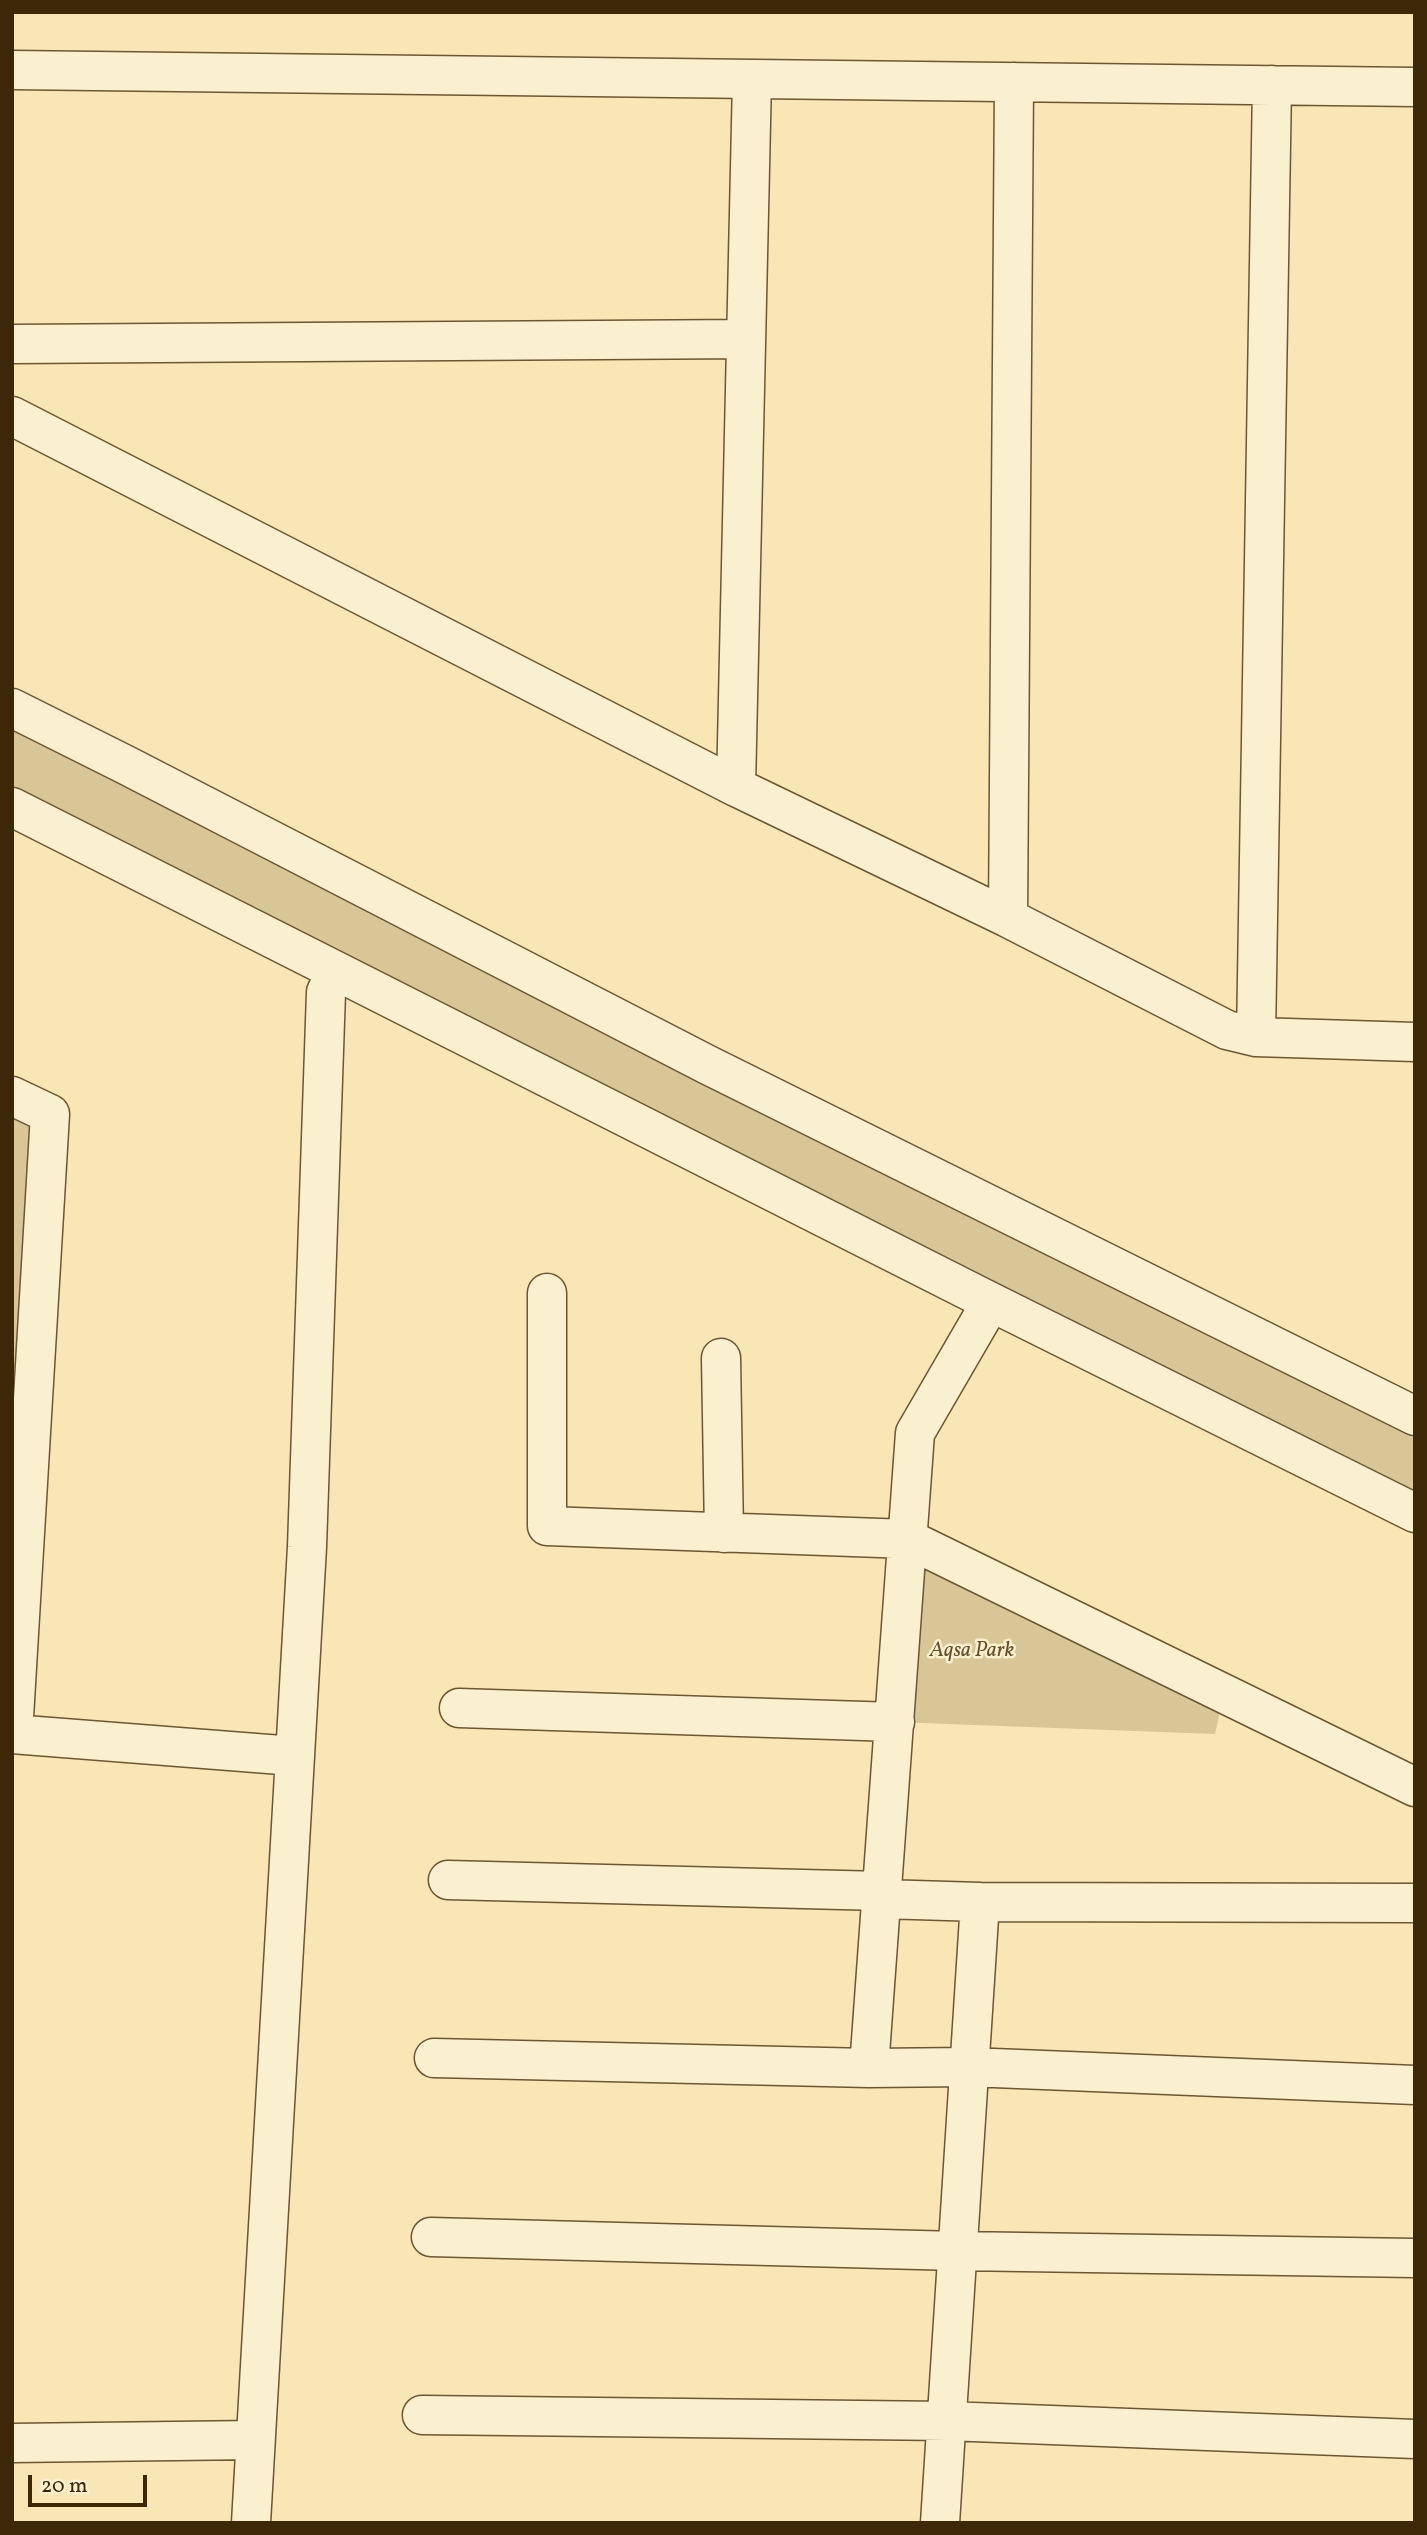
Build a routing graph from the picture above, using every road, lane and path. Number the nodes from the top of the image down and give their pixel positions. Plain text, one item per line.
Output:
1 (12, 70) edge
2 (752, 79) junction
3 (1014, 82) junction
4 (1272, 85) junction
5 (1415, 87) edge
6 (746, 339) junction
7 (12, 344) edge
8 (12, 416) edge
9 (12, 708) edge
10 (736, 787) junction
11 (12, 807) edge
12 (1008, 918) junction
13 (336, 972) junction
14 (1256, 1037) junction
15 (1415, 1042) edge
16 (12, 1096) edge
17 (547, 1293) dead end
18 (991, 1302) junction
19 (721, 1358) dead end
20 (1415, 1416) edge
21 (1415, 1513) edge
22 (724, 1533) junction
23 (908, 1539) junction
24 (459, 1709) dead end
25 (895, 1722) junction
26 (13, 1734) edge
27 (294, 1756) junction
28 (1415, 1787) edge
29 (447, 1880) dead end
30 (882, 1895) junction
31 (981, 1902) junction
32 (1415, 1903) edge
33 (434, 2058) dead end
34 (969, 2067) junction
35 (869, 2068) junction
36 (1415, 2085) edge
37 (431, 2237) dead end
38 (957, 2251) junction
39 (1415, 2258) edge
40 (422, 2415) dead end
41 (947, 2421) junction
42 (1415, 2439) edge
43 (256, 2441) junction
44 (12, 2443) edge
45 (251, 2523) edge
46 (940, 2523) edge

1 - 2 street
2 - 3 street
2 - 6 street
3 - 4 street
3 - 12 street
4 - 5 street
4 - 14 street
6 - 7 street
6 - 10 street
8 - 10 street
9 - 20 street
10 - 12 street
11 - 13 street
12 - 14 street
13 - 18 street
13 - 27 street
14 - 15 street
16 - 26 street
17 - 22 street
18 - 21 street
18 - 23 street
19 - 22 street
22 - 23 street
23 - 25 street
23 - 28 street
24 - 25 street
25 - 30 street
26 - 27 street
27 - 43 street
29 - 30 street
30 - 31 street
30 - 35 street
31 - 32 street
31 - 34 street
33 - 35 street
34 - 35 street
34 - 36 street
34 - 38 street
37 - 38 street
38 - 39 street
38 - 41 street
40 - 41 street
41 - 42 street
41 - 46 street
43 - 44 street
43 - 45 street

